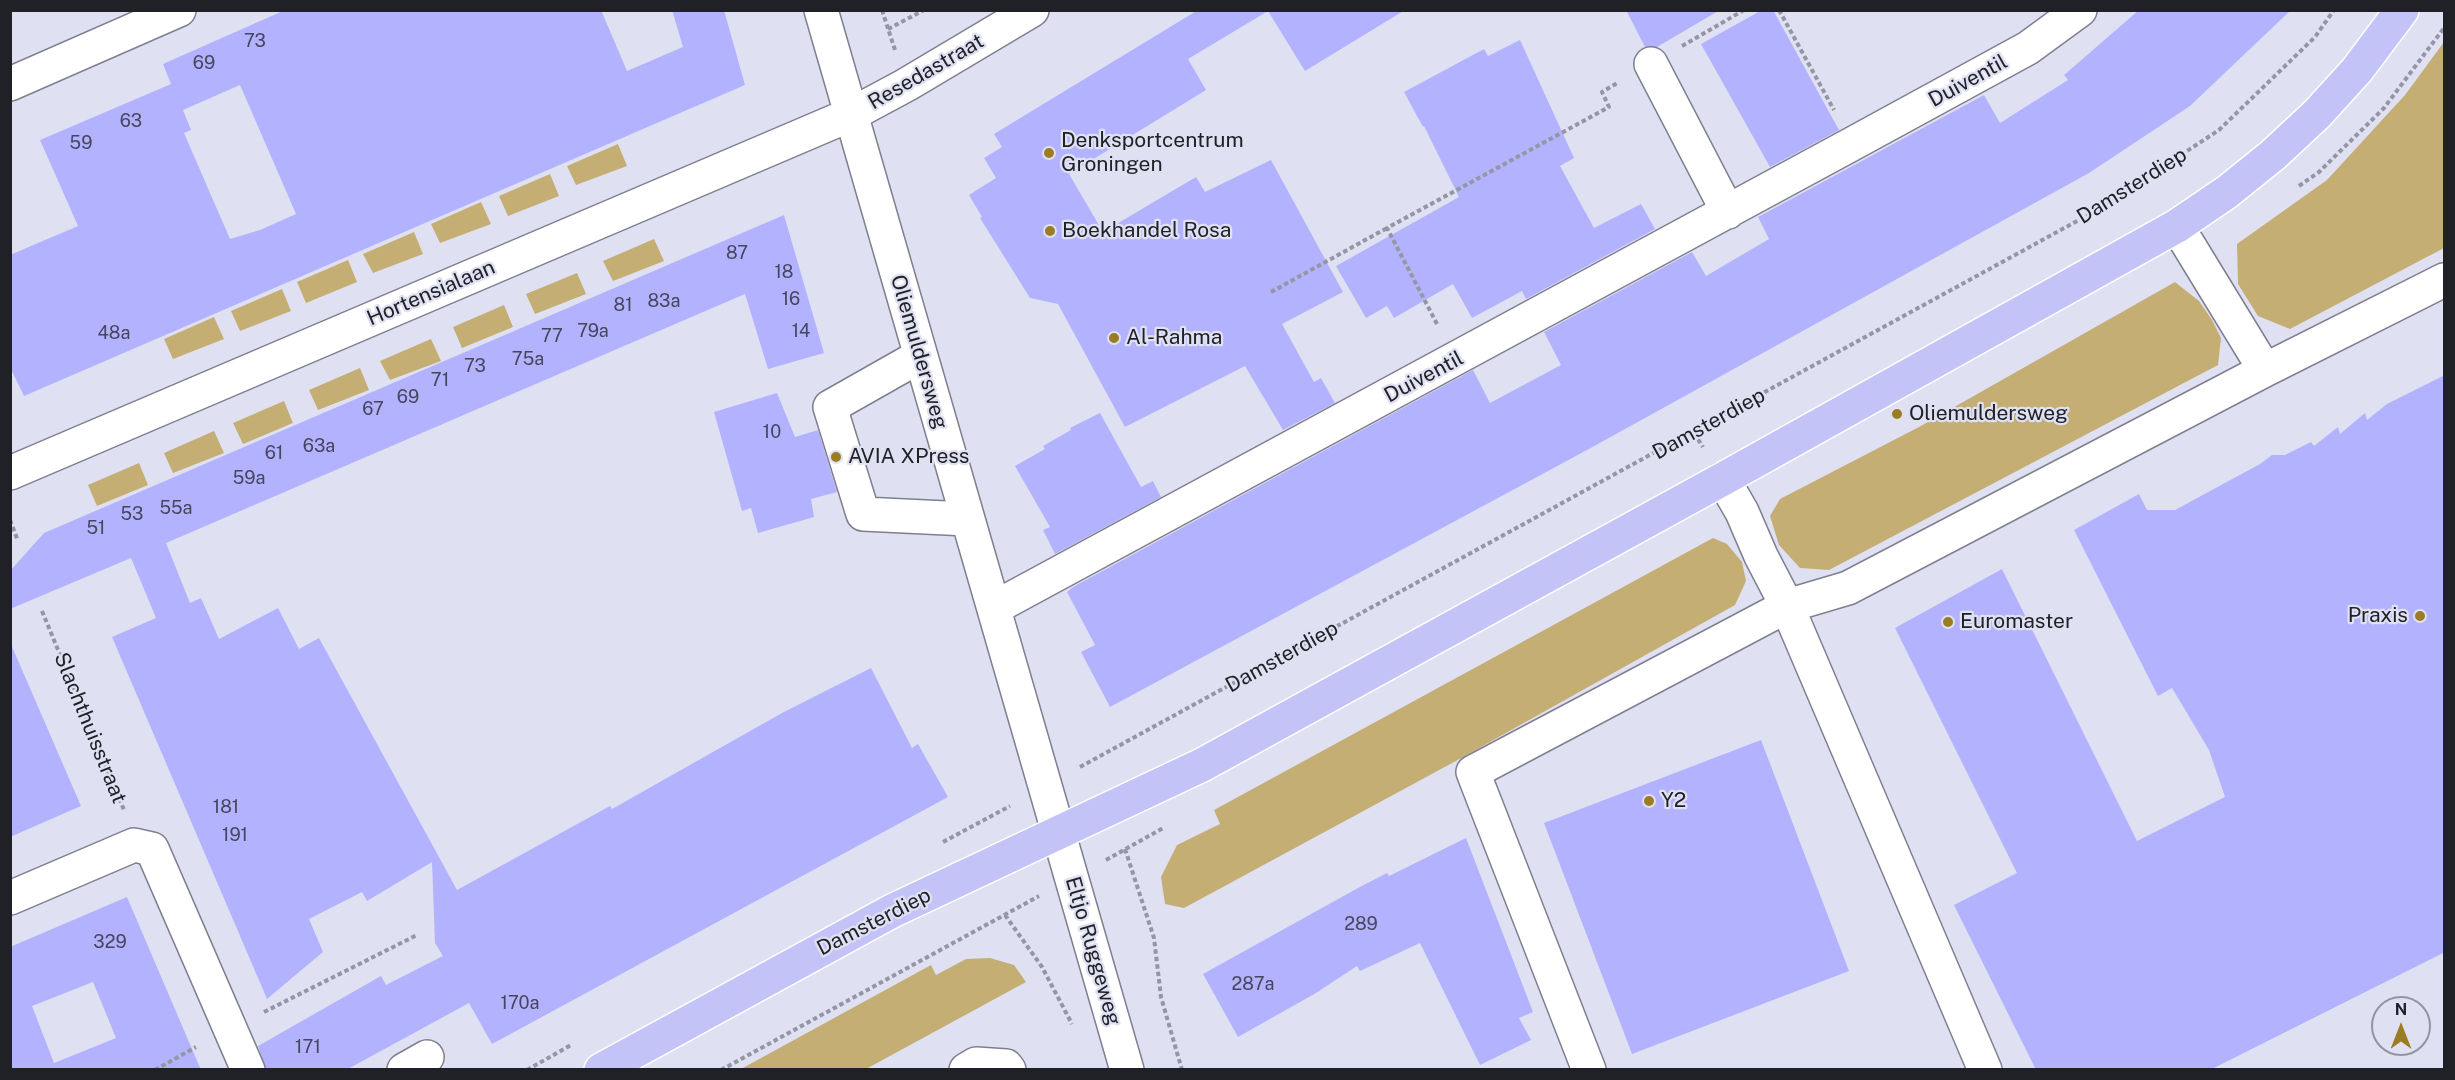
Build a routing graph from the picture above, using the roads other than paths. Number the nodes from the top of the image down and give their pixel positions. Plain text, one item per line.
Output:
1 (179, 10) edge
2 (821, 10) edge
3 (1032, 10) edge
4 (2080, 10) edge
5 (2402, 10) edge
6 (1651, 64) road end
7 (10, 84) edge
8 (852, 114) junction
9 (1728, 212) junction
10 (2177, 226) junction
11 (2445, 280) edge
12 (920, 356) junction
13 (2265, 370) junction
14 (10, 473) edge
15 (1723, 479) junction
16 (968, 519) junction
17 (1787, 606) junction
18 (994, 608) junction
19 (1059, 832) junction
20 (10, 898) edge
21 (248, 1070) edge
22 (601, 1070) edge
23 (966, 1070) edge
24 (1009, 1070) edge
25 (1127, 1070) edge
26 (1589, 1070) edge
27 (1985, 1070) edge

1 - 7 street
2 - 8 street, Oliemuldersweg
3 - 8 street, Resedastraat
4 - 9 street, Duiventil
5 - 10 main road, Damsterdiep
6 - 9 street
8 - 12 street, Oliemuldersweg
8 - 14 street, Hortensialaan
9 - 18 street, Duiventil
10 - 13 street
10 - 15 main road, Damsterdiep
11 - 13 street
12 - 16 street, Oliemuldersweg
12 - 16 street
13 - 17 street
15 - 17 street
15 - 19 main road, Damsterdiep
16 - 18 street, Oliemuldersweg
17 - 26 street
17 - 27 street
18 - 19 street, Oliemuldersweg
19 - 22 main road, Damsterdiep
19 - 25 street, Eltjo Ruggeweg
20 - 21 street
23 - 24 street

